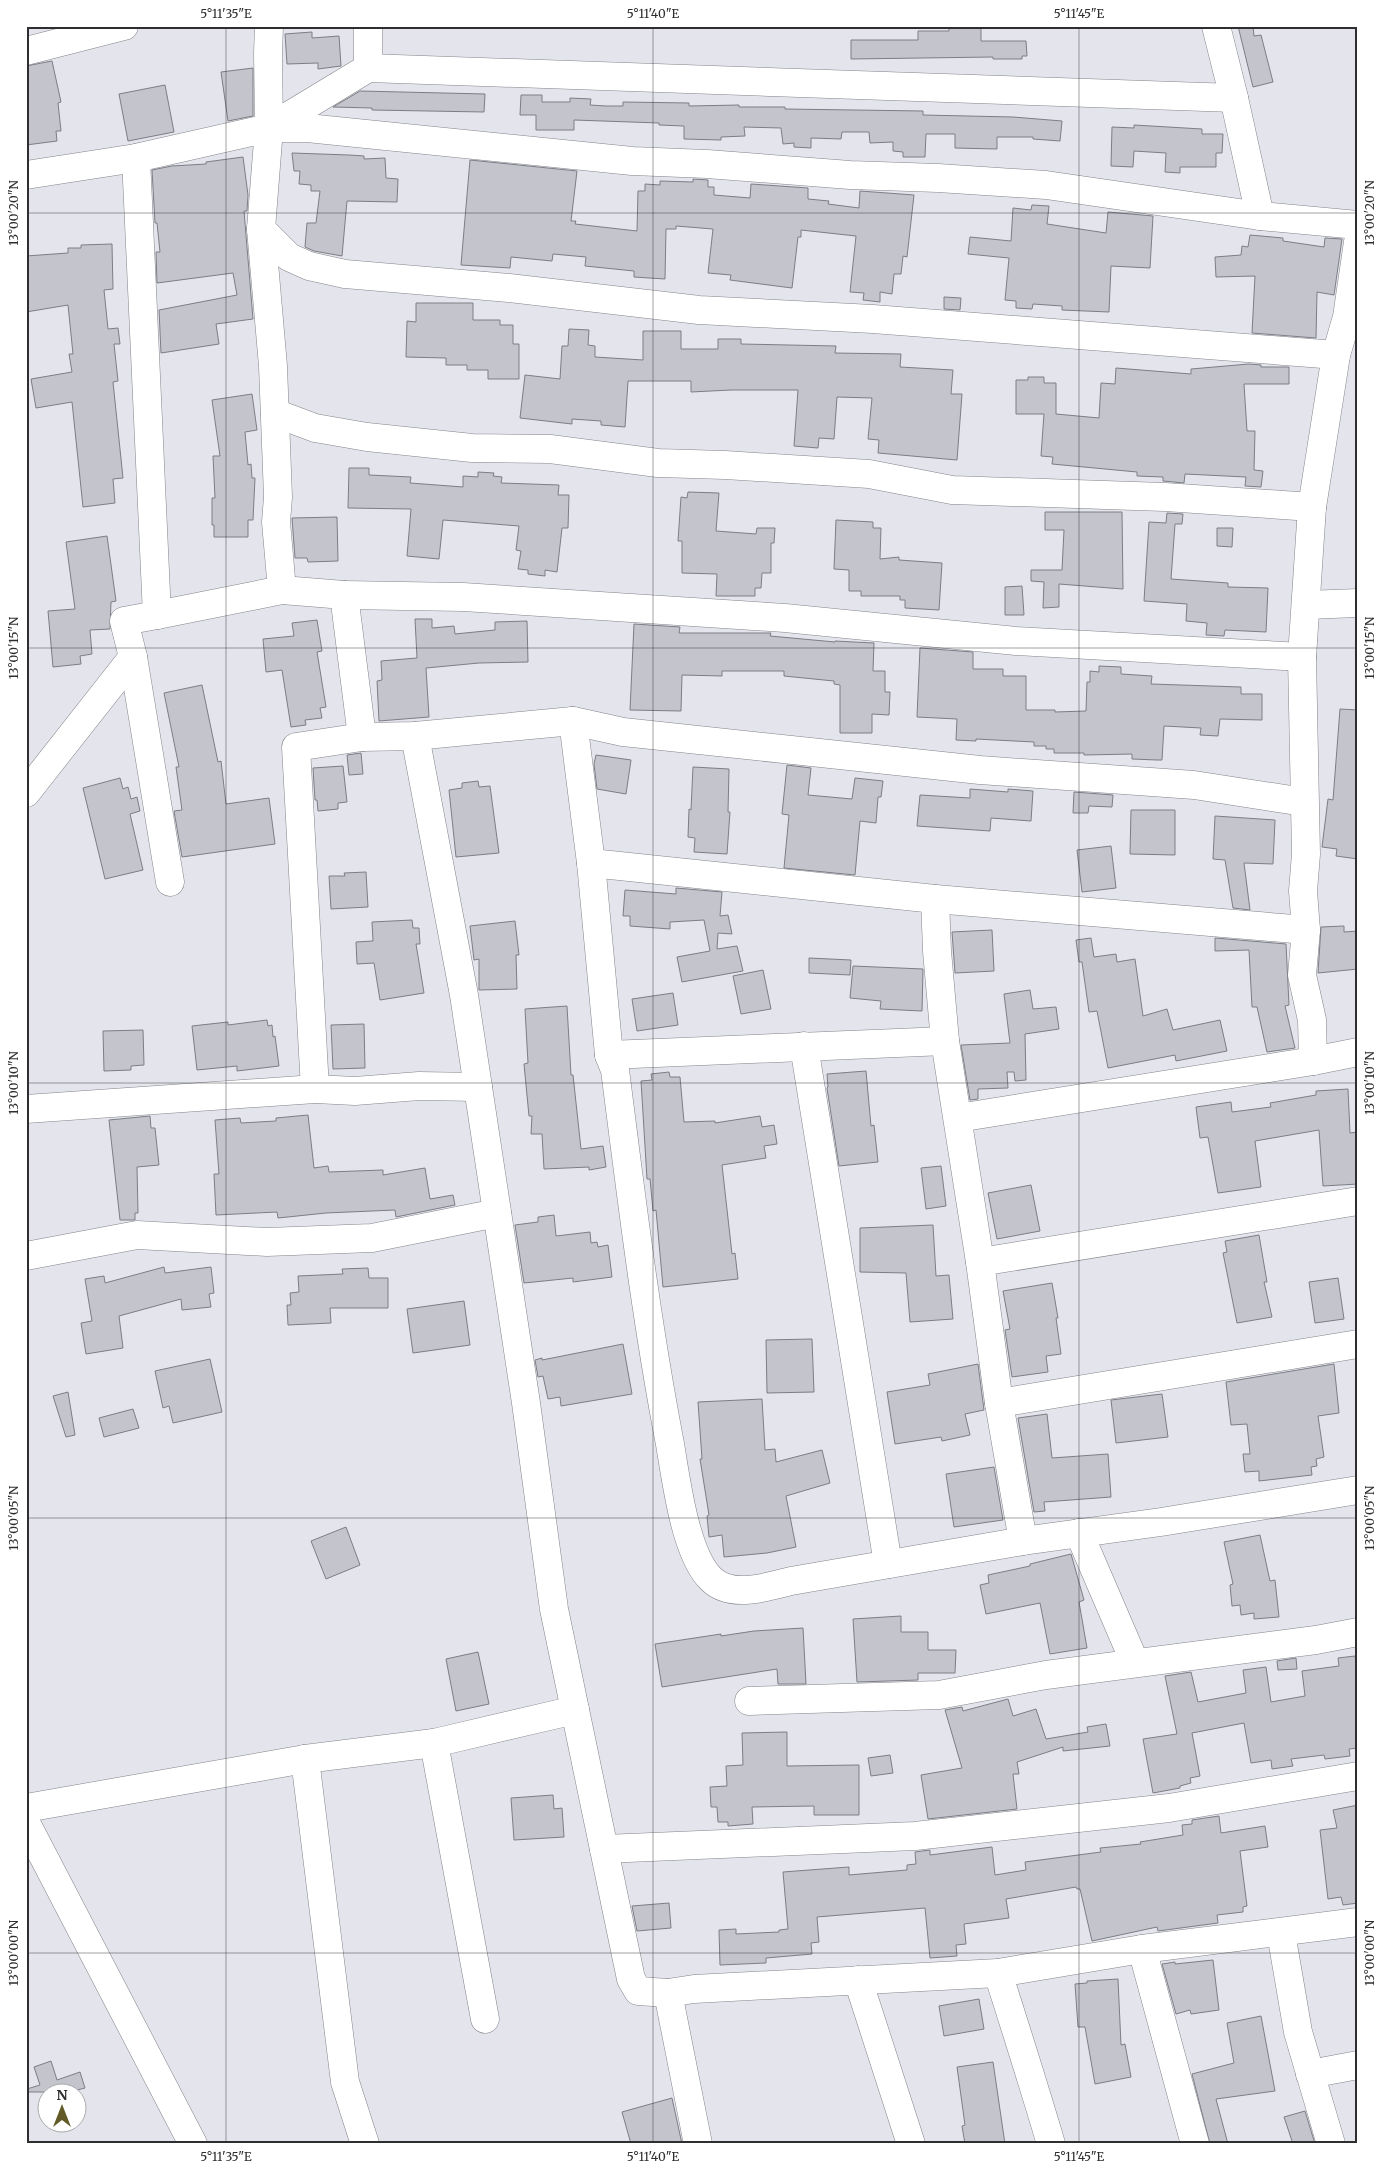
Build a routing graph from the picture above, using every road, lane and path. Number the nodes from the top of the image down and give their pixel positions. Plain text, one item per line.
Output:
1 (124, 26) edge
2 (269, 26) edge
3 (368, 26) edge
4 (1216, 26) edge
5 (26, 51) edge
6 (368, 68) junction
7 (1234, 98) junction
8 (269, 128) junction
9 (136, 158) junction
10 (26, 175) edge
11 (1260, 216) junction
12 (1358, 225) edge
13 (261, 229) junction
14 (1358, 242) edge
15 (1336, 355) junction
16 (275, 413) junction
17 (1312, 508) junction
18 (282, 590) junction
19 (344, 595) junction
20 (1358, 604) edge
21 (1306, 605) junction
22 (157, 615) junction
23 (133, 657) junction
24 (1302, 658) junction
25 (573, 721) junction
26 (415, 736) junction
27 (362, 737) junction
28 (26, 793) edge
29 (1304, 802) junction
30 (592, 863) junction
31 (170, 882) dead end
32 (935, 899) junction
33 (1306, 930) junction
34 (945, 1041) junction
35 (804, 1046) junction
36 (1358, 1052) edge
37 (609, 1055) junction
38 (1314, 1062) junction
39 (478, 1088) junction
40 (315, 1089) junction
41 (26, 1109) edge
42 (958, 1118) junction
43 (1358, 1201) edge
44 (497, 1213) junction
45 (26, 1256) edge
46 (980, 1262) junction
47 (1358, 1344) edge
48 (999, 1403) junction
49 (1358, 1490) edge
50 (1078, 1533) junction
51 (1023, 1541) junction
52 (888, 1564) junction
53 (1358, 1632) edge
54 (1135, 1663) junction
55 (749, 1701) dead end
56 (575, 1710) junction
57 (434, 1743) junction
58 (305, 1759) junction
59 (1358, 1776) edge
60 (26, 1808) edge
61 (26, 1822) edge
62 (604, 1849) junction
63 (1358, 1922) edge
64 (1281, 1933) junction
65 (1142, 1949) junction
66 (998, 1973) junction
67 (858, 1980) junction
68 (668, 1993) junction
69 (485, 2019) dead end
70 (1358, 2065) edge
71 (1310, 2074) junction
72 (193, 2144) edge
73 (365, 2144) edge
74 (698, 2144) edge
75 (912, 2144) edge
76 (1051, 2144) edge
77 (1195, 2144) edge
78 (1331, 2144) edge

1 - 5 street
2 - 8 street
3 - 6 street
4 - 7 street
6 - 7 street
6 - 8 street
7 - 11 street
8 - 9 street
8 - 11 street
8 - 13 street
9 - 10 street
9 - 22 street
11 - 12 street
13 - 15 street
13 - 16 street
14 - 15 street
15 - 17 street
16 - 17 street
16 - 18 street
17 - 21 street
18 - 19 street
18 - 22 street
19 - 24 street
19 - 27 street
20 - 21 street
21 - 24 street
22 - 23 street
23 - 28 street
23 - 31 street
24 - 29 street
25 - 26 street
25 - 29 street
25 - 30 street
26 - 27 street
26 - 39 street
27 - 40 street
29 - 33 street
30 - 32 street
30 - 37 street
32 - 33 street
32 - 34 street
33 - 38 street
34 - 35 street
34 - 42 street
35 - 37 street
35 - 52 street
36 - 38 street
37 - 52 street
38 - 42 street
39 - 40 street
39 - 44 street
40 - 41 street
42 - 46 street
43 - 46 street
44 - 45 street
44 - 56 street
46 - 48 street
47 - 48 street
48 - 51 street
49 - 50 street
50 - 51 street
50 - 54 street
51 - 52 street
53 - 54 street
54 - 55 street
56 - 57 street
56 - 62 street
57 - 58 street
57 - 69 street
58 - 60 street
58 - 73 street
59 - 62 street
61 - 72 street
62 - 68 street
63 - 64 street
64 - 65 street
64 - 71 street
65 - 66 street
65 - 77 street
66 - 67 street
66 - 76 street
67 - 68 street
67 - 75 street
68 - 74 street
70 - 71 street
71 - 78 street

